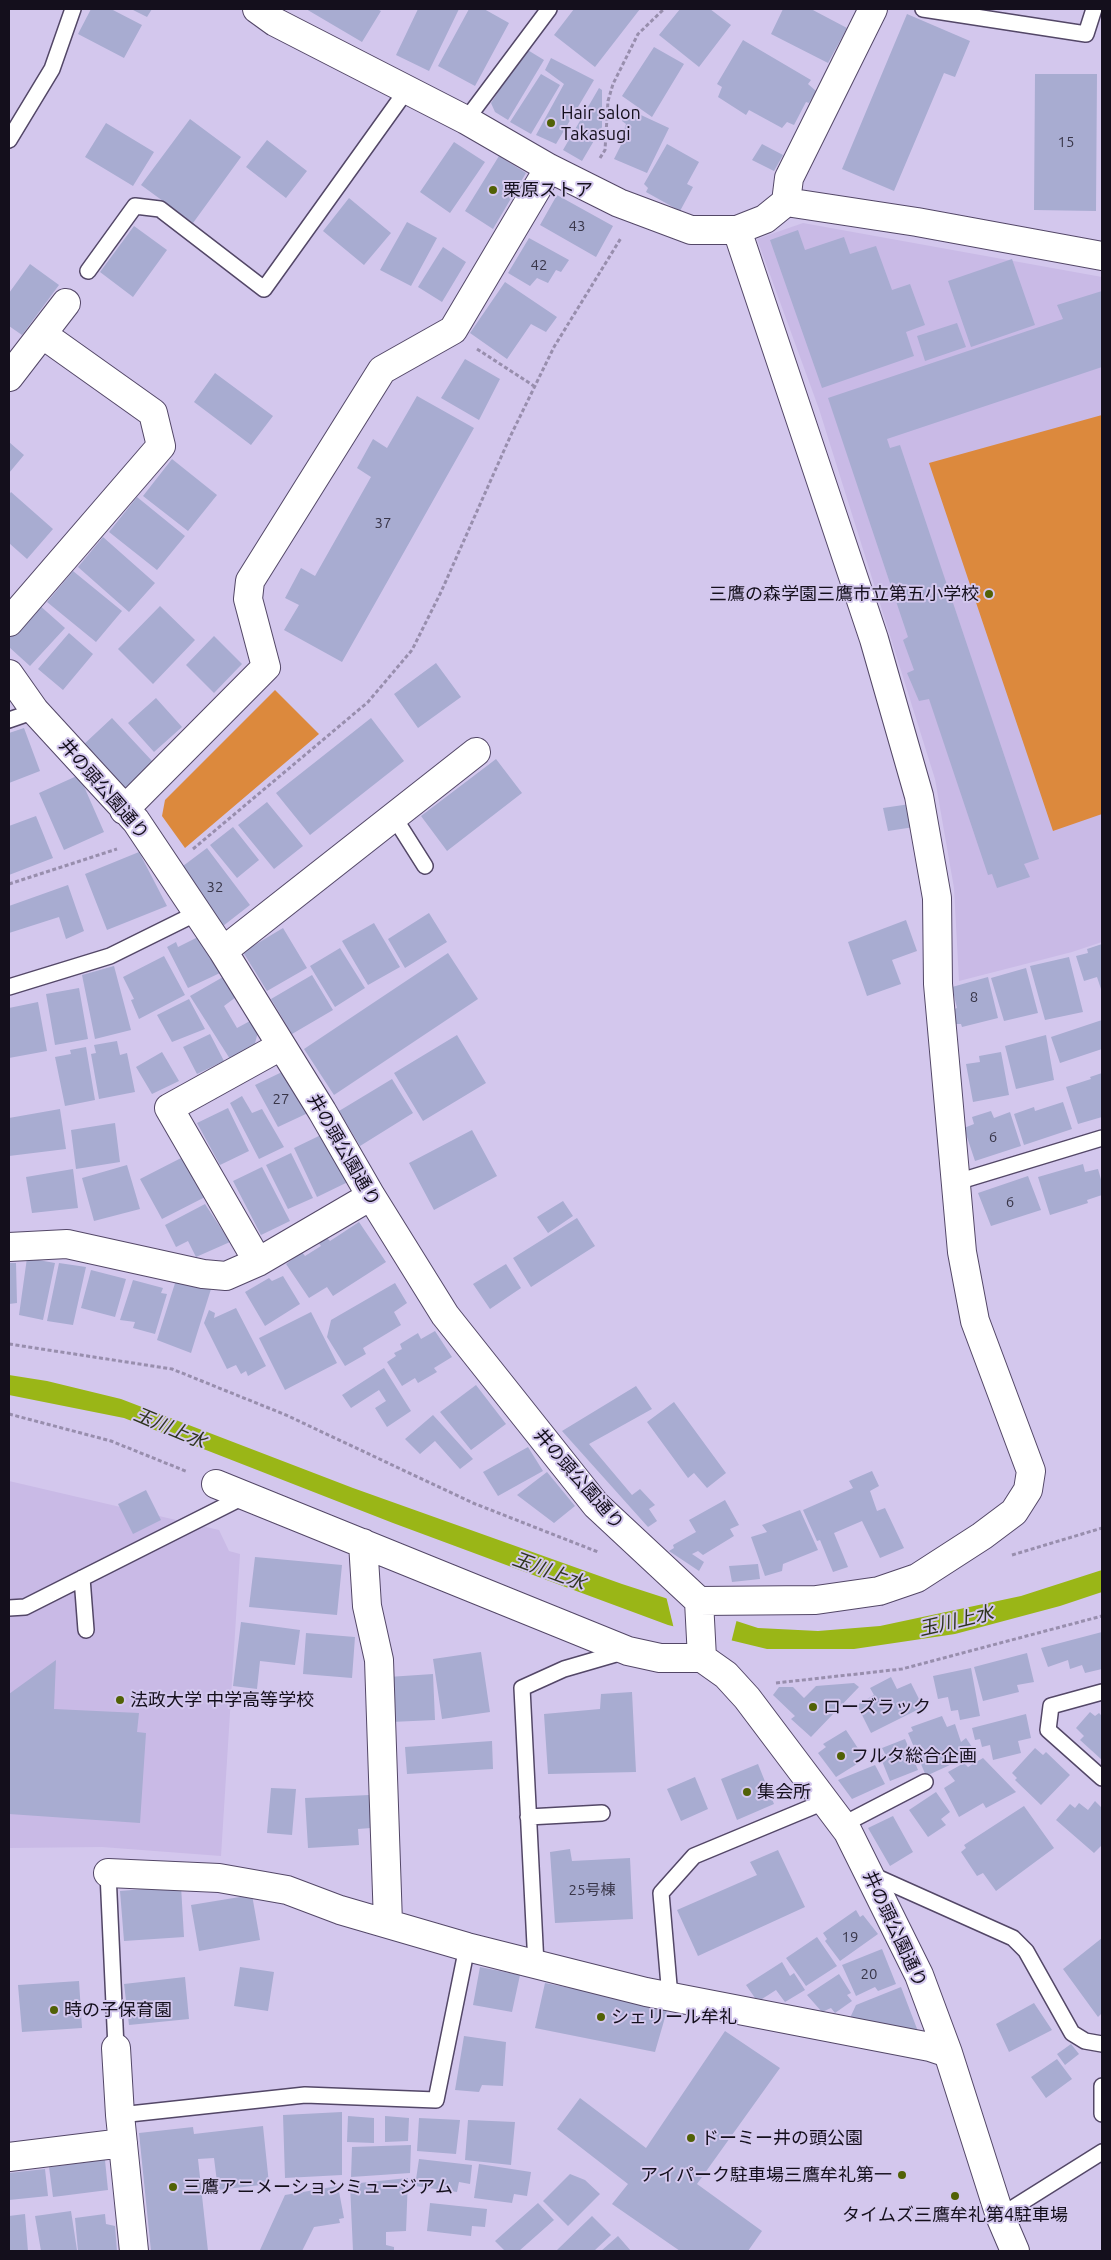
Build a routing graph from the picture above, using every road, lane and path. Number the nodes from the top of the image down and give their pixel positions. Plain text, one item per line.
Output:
1 (73, 9) edge
2 (549, 9) edge
3 (664, 9) edge
4 (873, 9) edge
5 (923, 9) edge
6 (1094, 9) edge
7 (272, 13) edge
8 (406, 91) junction
9 (466, 120) junction
10 (9, 140) edge
11 (549, 168) junction
12 (586, 185) junction
13 (786, 202) junction
14 (637, 212) junction
15 (737, 230) junction
16 (1102, 256) edge
17 (88, 271) dead end
18 (66, 303) dead end
19 (42, 334) junction
20 (471, 344) dead end
21 (9, 377) edge
22 (534, 386) junction
23 (9, 622) edge
24 (9, 674) edge
25 (35, 711) junction
26 (9, 720) edge
27 (476, 752) dead end
28 (124, 810) junction
29 (394, 817) junction
30 (146, 837) junction
31 (189, 853) dead end
32 (425, 866) dead end
33 (9, 884) edge
34 (197, 913) junction
35 (223, 951) junction
36 (9, 988) edge
37 (281, 1046) junction
38 (1102, 1138) edge
39 (957, 1182) junction
40 (370, 1196) junction
41 (9, 1247) edge
42 (258, 1262) junction
43 (9, 1344) edge
44 (9, 1414) edge
45 (216, 1484) joint
46 (245, 1496) junction
47 (363, 1543) junction
48 (603, 1554) dead end
49 (82, 1578) junction
50 (700, 1604) junction
51 (9, 1608) edge
52 (1102, 1616) edge
53 (86, 1630) dead end
54 (628, 1651) junction
55 (702, 1653) junction
56 (737, 1687) junction
57 (1102, 1692) edge
58 (1102, 1778) edge
59 (925, 1782) dead end
60 (824, 1802) junction
61 (602, 1813) dead end
62 (528, 1817) junction
63 (842, 1825) junction
64 (108, 1873) joint
65 (869, 1874) junction
66 (388, 1923) junction
67 (467, 1947) junction
68 (536, 1965) junction
69 (670, 1997) junction
70 (1102, 2044) edge
71 (116, 2048) joint
72 (948, 2053) junction
73 (1102, 2086) edge
74 (1102, 2114) edge
75 (120, 2115) junction
76 (123, 2143) junction
77 (1102, 2152) edge
78 (9, 2157) edge
79 (1000, 2216) junction
80 (134, 2251) edge
81 (1015, 2251) edge

1 - 10 lane
2 - 9 lane
3 - 12 path
4 - 13 street
5 - 6 lane
7 - 8 street
8 - 9 street
8 - 17 lane
9 - 11 street
11 - 12 street
11 - 28 street
12 - 14 street
13 - 15 street
13 - 16 street
14 - 15 street
14 - 22 path
15 - 39 street
18 - 19 street
19 - 21 street
19 - 23 street
20 - 22 path
22 - 31 path
24 - 25 street, 井の頭公園通り
25 - 26 lane
25 - 28 street, 井の頭公園通り
27 - 29 street
28 - 30 street, 井の頭公園通り
29 - 32 lane
29 - 35 street
30 - 33 path
30 - 34 street, 井の頭公園通り
34 - 35 street, 井の頭公園通り
34 - 36 lane
35 - 37 street, 井の頭公園通り
37 - 40 street, 井の頭公園通り
37 - 42 street
38 - 39 lane
39 - 50 street
40 - 42 street
40 - 50 street, 井の頭公園通り
41 - 42 street
43 - 48 path
44 - 45 path
45 - 46 street
46 - 47 street
46 - 49 lane
47 - 54 street
47 - 66 street
49 - 51 lane
49 - 53 lane
50 - 55 street
52 - 56 path
54 - 55 street
54 - 62 lane
55 - 56 street, 井の頭公園通り
56 - 60 street, 井の頭公園通り
57 - 58 lane
59 - 63 lane
60 - 63 street, 井の頭公園通り
60 - 69 lane
61 - 62 lane
62 - 68 lane
63 - 65 street, 井の頭公園通り
64 - 66 street
64 - 71 lane
65 - 70 lane
65 - 72 street, 井の頭公園通り
66 - 67 street
67 - 68 street
67 - 75 lane
68 - 69 street
69 - 72 street
71 - 75 street
72 - 79 street, 井の頭公園通り
73 - 74 lane
75 - 76 street
76 - 78 street
76 - 80 street
77 - 79 lane
79 - 81 street, 井の頭公園通り

